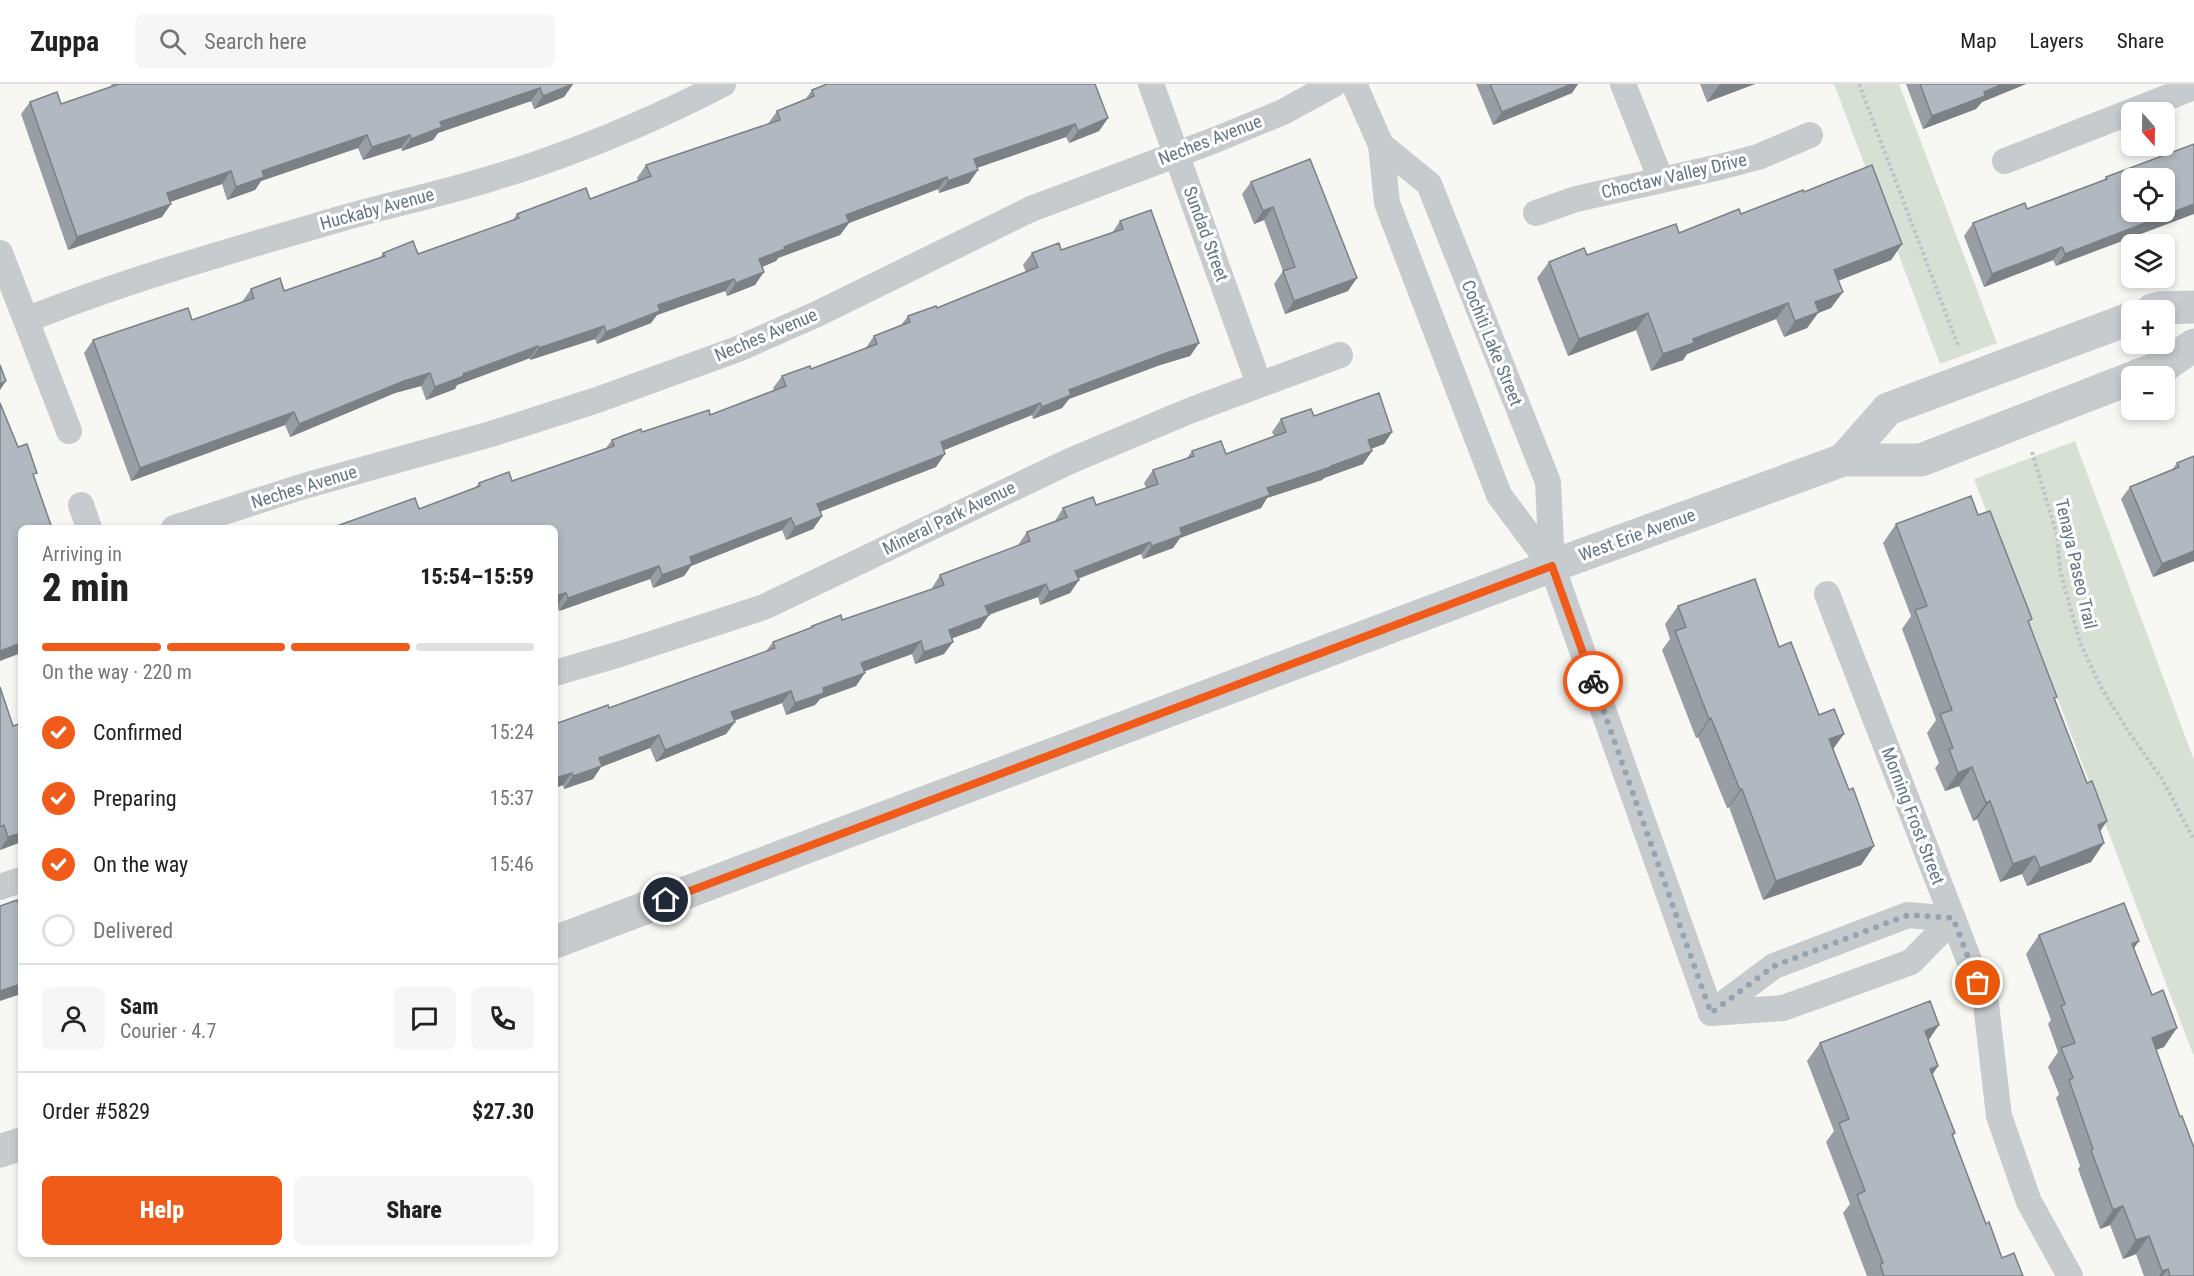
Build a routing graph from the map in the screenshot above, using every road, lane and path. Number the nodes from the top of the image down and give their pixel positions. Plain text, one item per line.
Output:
1 (723, 84) edge
2 (1151, 84) edge
3 (1334, 84) edge
4 (1354, 84) edge
5 (1623, 84) edge
6 (1859, 84) edge
7 (2194, 87) edge
8 (1810, 135) dead end
9 (1381, 145) junction
10 (1177, 154) junction
11 (2005, 162) dead end
12 (1661, 180) junction
13 (1536, 213) dead end
14 (0, 253) edge
15 (2194, 307) edge
16 (2175, 308) edge
17 (26, 320) junction
18 (2121, 322) edge
19 (2194, 345) edge
20 (1961, 353) dead end
21 (1340, 355) dead end
22 (2164, 366) edge
23 (2121, 382) edge
24 (1259, 384) junction
25 (69, 431) dead end
26 (2030, 445) dead end
27 (1843, 460) junction
28 (183, 525) edge
29 (1552, 566) junction
30 (1827, 594) dead end
31 (558, 672) edge
32 (2194, 840) edge
33 (18, 881) edge
34 (0, 887) edge
35 (1953, 918) junction
36 (558, 941) edge
37 (1711, 1013) junction
38 (18, 1145) edge
39 (0, 1152) edge
40 (2070, 1276) edge

1 - 17 street, Huckaby Avenue
2 - 10 street, Sundad Street
3 - 10 street, Neches Avenue
4 - 9 street, Cochiti Lake Street
5 - 12 street
6 - 20 path
7 - 11 street
8 - 12 street, Choctaw Valley Drive
9 - 29 street, Cochiti Lake Street
9 - 29 street, Cochiti Lake Street
10 - 24 street, Sundad Street
10 - 28 street, Neches Avenue
12 - 13 street, Choctaw Valley Drive
14 - 17 street
15 - 16 street
17 - 25 street
18 - 27 street, West Erie Avenue
19 - 22 street
21 - 24 street, Mineral Park Avenue
23 - 27 street, West Erie Avenue
24 - 31 street, Mineral Park Avenue
26 - 32 path, Tenaya Paseo Trail
27 - 29 street, West Erie Avenue
29 - 36 street, West Erie Avenue
29 - 37 street, Cochiti Lake Street
30 - 35 street, Morning Frost Street
33 - 34 street
35 - 37 street
35 - 37 street
35 - 40 street, Morning Frost Street
38 - 39 street

